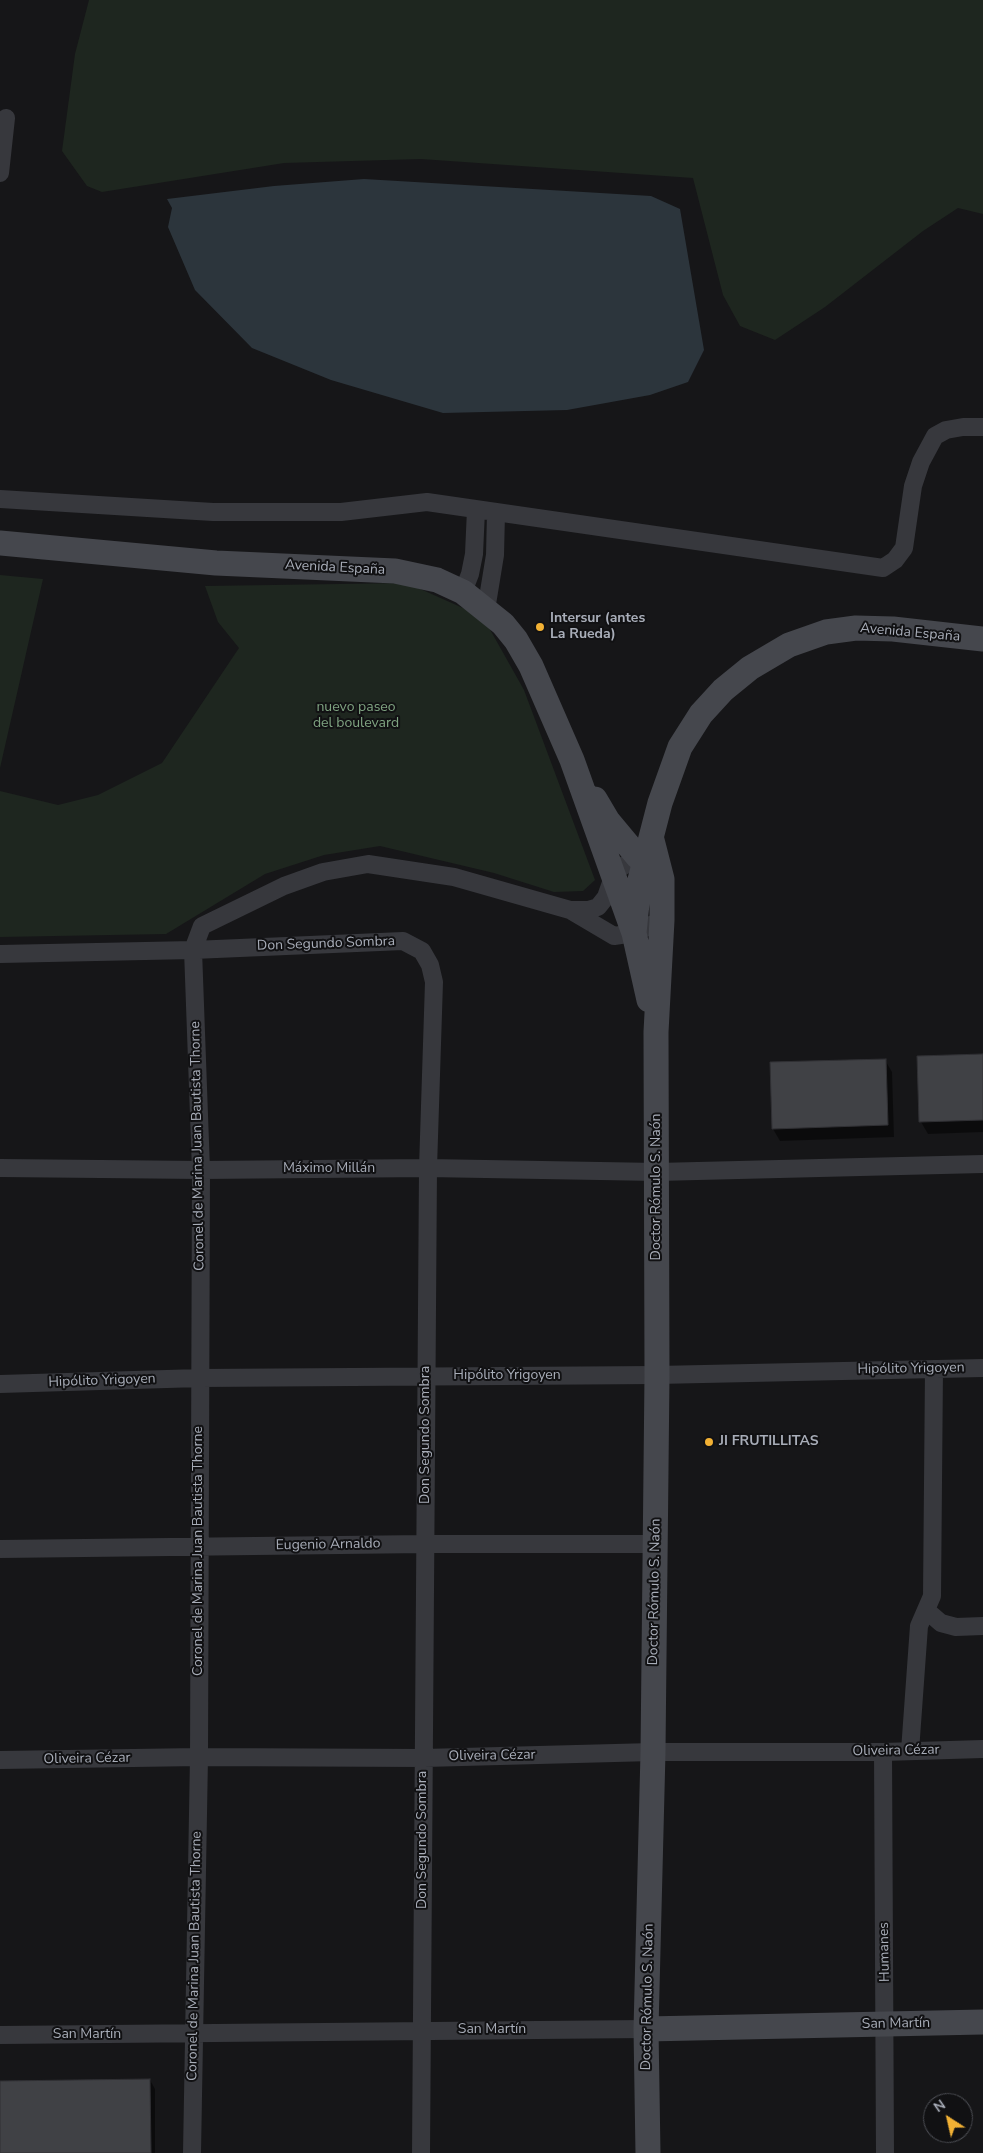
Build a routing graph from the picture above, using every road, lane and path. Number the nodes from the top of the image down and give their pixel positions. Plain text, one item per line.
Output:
1 (6, 118) dead end
2 (0, 173) edge
3 (983, 427) edge
4 (0, 499) edge
5 (476, 510) junction
6 (496, 514) junction
7 (0, 543) edge
8 (463, 592) junction
9 (486, 610) junction
10 (983, 639) edge
11 (572, 760) junction
12 (622, 838) junction
13 (650, 853) junction
14 (613, 877) junction
15 (570, 910) junction
16 (662, 920) junction
17 (634, 933) junction
18 (193, 950) junction
19 (0, 954) edge
20 (656, 1032) junction
21 (983, 1164) edge
22 (0, 1168) edge
23 (428, 1168) junction
24 (201, 1170) junction
25 (657, 1172) junction
26 (983, 1368) edge
27 (934, 1369) junction
28 (657, 1375) junction
29 (426, 1377) junction
30 (200, 1378) junction
31 (0, 1384) edge
32 (425, 1544) junction
33 (656, 1544) junction
34 (199, 1546) junction
35 (0, 1549) edge
36 (926, 1610) junction
37 (983, 1626) edge
38 (983, 1749) edge
39 (910, 1751) junction
40 (653, 1752) junction
41 (883, 1752) junction
42 (198, 1757) junction
43 (424, 1758) junction
44 (0, 1760) edge
45 (983, 2022) edge
46 (885, 2024) junction
47 (646, 2029) junction
48 (422, 2030) junction
49 (194, 2034) junction
50 (0, 2035) edge
51 (192, 2153) edge
52 (421, 2153) edge
53 (648, 2153) edge
54 (885, 2153) edge

1 - 2 street
3 - 6 street
4 - 5 street
5 - 6 street
5 - 8 street
6 - 9 street
7 - 8 main road, Avenida España
8 - 9 main road, Avenida España
9 - 11 main road, Avenida España
10 - 13 main road, Avenida España
11 - 12 main road, Avenida España
11 - 14 main road, Avenida España
12 - 13 main road, Avenida España
12 - 13 main road
13 - 14 street
13 - 16 main road, Doctor Rómulo S. Naón
13 - 17 main road, Doctor Rómulo S. Naón
14 - 15 street
14 - 17 main road, Avenida España
15 - 17 street
15 - 18 street
16 - 17 street
16 - 20 main road, Doctor Rómulo S. Naón
17 - 20 main road, Doctor Rómulo S. Naón
18 - 19 street, Don Segundo Sombra
18 - 23 street, Don Segundo Sombra
18 - 24 street, Coronel de Marina Juan Bautista Thorne
20 - 25 main road, Doctor Rómulo S. Naón
21 - 25 street, Máximo Millán
22 - 24 street, Máximo Millán
23 - 24 street, Máximo Millán
23 - 25 street, Máximo Millán
23 - 29 street, Don Segundo Sombra
24 - 30 street, Coronel de Marina Juan Bautista Thorne
25 - 28 main road, Doctor Rómulo S. Naón
26 - 27 street, Hipólito Yrigoyen
27 - 28 street, Hipólito Yrigoyen
27 - 36 street
28 - 29 street, Hipólito Yrigoyen
28 - 33 main road, Doctor Rómulo S. Naón
29 - 30 street, Hipólito Yrigoyen
29 - 32 street, Don Segundo Sombra
30 - 31 street, Hipólito Yrigoyen
30 - 34 street, Coronel de Marina Juan Bautista Thorne
32 - 33 street, Eugenio Arnaldo
32 - 34 street, Eugenio Arnaldo
32 - 43 street, Don Segundo Sombra
33 - 40 main road, Doctor Rómulo S. Naón
34 - 35 street, Eugenio Arnaldo
34 - 42 street, Coronel de Marina Juan Bautista Thorne
36 - 37 street
36 - 39 street
38 - 39 street, Oliveira Cézar
39 - 41 street, Oliveira Cézar
40 - 41 street, Oliveira Cézar
40 - 43 street, Oliveira Cézar
40 - 47 main road, Doctor Rómulo S. Naón
41 - 46 street, Humanes
42 - 43 street, Oliveira Cézar
42 - 44 street, Oliveira Cézar
42 - 49 street, Coronel de Marina Juan Bautista Thorne
43 - 48 street, Don Segundo Sombra
45 - 46 main road, San Martín
46 - 47 main road, San Martín
46 - 54 street, Humanes
47 - 48 street, San Martín
47 - 53 main road, Doctor Rómulo S. Naón
48 - 49 street, San Martín
48 - 52 street, Don Segundo Sombra
49 - 50 street, San Martín
49 - 51 street, Coronel de Marina Juan Bautista Thorne

